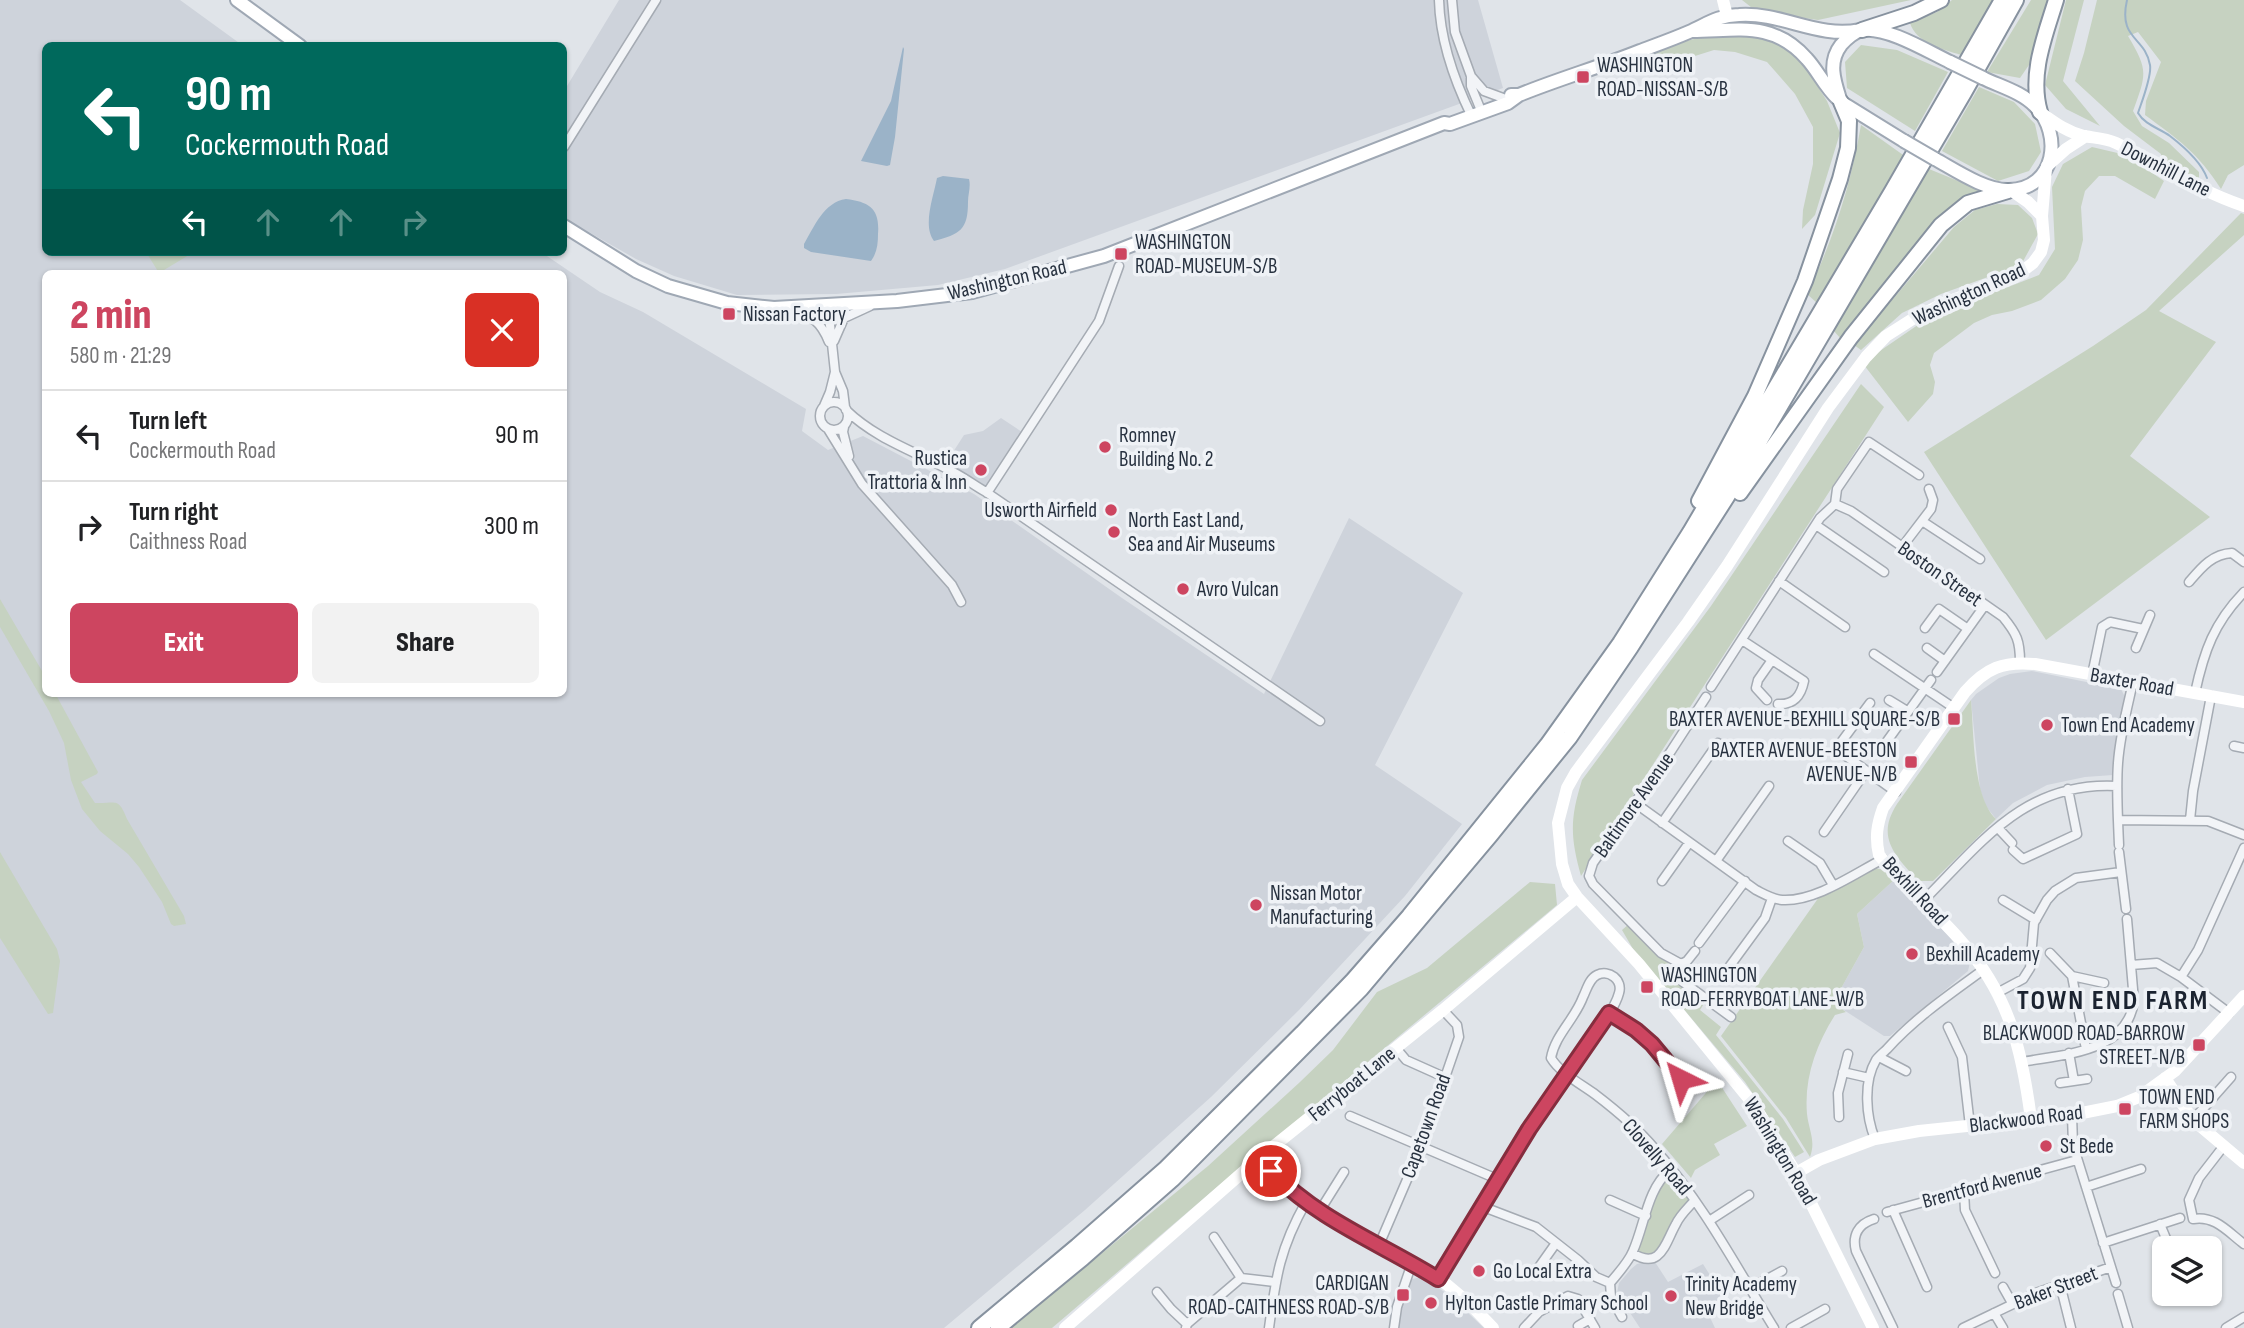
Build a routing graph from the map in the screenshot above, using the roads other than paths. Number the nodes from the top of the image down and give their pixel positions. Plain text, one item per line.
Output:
1 (237, 0) edge
2 (656, 0) edge
3 (1439, 0) edge
4 (1452, 0) edge
5 (1723, 0) edge
6 (1941, 0) edge
7 (2002, 0) edge
8 (2016, 0) edge
9 (2056, 0) edge
10 (1727, 16) junction
11 (1861, 30) junction
12 (1691, 31) junction
13 (295, 42) edge
14 (1471, 76) junction
15 (1519, 95) junction
16 (1503, 97) junction
17 (1841, 102) junction
18 (1476, 111) junction
19 (2041, 112) junction
20 (2087, 136) junction
21 (567, 142) edge
22 (2047, 168) junction
23 (2009, 190) junction
24 (2244, 206) edge
25 (2042, 216) junction
26 (567, 228) edge
27 (1119, 266) dead end
28 (878, 303) junction
29 (828, 306) junction
30 (774, 308) junction
31 (833, 351) junction
32 (835, 372) junction
33 (823, 406) junction
34 (846, 408) junction
35 (861, 424) junction
36 (845, 426) junction
37 (828, 429) junction
38 (852, 466) junction
39 (1919, 475) dead end
40 (1929, 489) dead end
41 (987, 493) junction
42 (1835, 504) junction
43 (1922, 520) junction
44 (1816, 525) junction
45 (1902, 547) junction
46 (1980, 559) dead end
47 (2244, 562) edge
48 (1884, 572) dead end
49 (1779, 581) junction
50 (2189, 582) dead end
51 (2244, 592) edge
52 (961, 602) dead end
53 (1985, 605) junction
54 (1656, 608) junction
55 (2150, 615) dead end
56 (1845, 627) dead end
57 (1926, 628) dead end
58 (1968, 629) junction
59 (2143, 629) junction
60 (1742, 640) junction
61 (1620, 643) junction
62 (1927, 648) dead end
63 (2136, 648) dead end
64 (1874, 654) dead end
65 (1772, 660) junction
66 (1945, 661) junction
67 (2020, 662) junction
68 (1937, 672) dead end
69 (2092, 675) junction
70 (1931, 680) dead end
71 (2133, 682) junction
72 (1711, 687) dead end
73 (1924, 688) junction
74 (2195, 693) junction
75 (2211, 696) junction
76 (1706, 697) dead end
77 (1889, 699) dead end
78 (1767, 700) dead end
79 (2244, 702) edge
80 (1870, 703) dead end
81 (1779, 704) dead end
82 (1954, 708) junction
83 (1907, 711) junction
84 (1320, 721) dead end
85 (1718, 743) dead end
86 (1885, 744) dead end
87 (2234, 746) dead end
88 (2244, 748) edge
89 (1866, 771) junction
90 (1769, 786) dead end
91 (2117, 786) junction
92 (2068, 789) junction
93 (1896, 792) junction
94 (1635, 803) junction
95 (2118, 820) junction
96 (2190, 821) junction
97 (1662, 823) junction
98 (1998, 828) junction
99 (1825, 832) dead end
100 (2244, 835) edge
101 (1788, 841) dead end
102 (1689, 843) junction
103 (2244, 848) edge
104 (1883, 859) junction
105 (1716, 862) junction
106 (2121, 872) junction
107 (1662, 881) dead end
108 (1745, 881) junction
109 (1833, 885) junction
110 (1577, 897) junction
111 (1772, 898) junction
112 (2003, 900) dead end
113 (1923, 901) junction
114 (2126, 909) dead end
115 (2127, 919) dead end
116 (2036, 920) junction
117 (2050, 953) dead end
118 (1681, 964) junction
119 (2131, 965) junction
120 (1983, 970) junction
121 (1724, 974) dead end
122 (2073, 976) junction
123 (2182, 978) junction
124 (2104, 983) dead end
125 (1997, 993) junction
126 (2244, 996) edge
127 (1443, 1010) junction
128 (1609, 1013) junction
129 (2229, 1013) junction
130 (1731, 1017) dead end
131 (1948, 1027) dead end
132 (1396, 1048) junction
133 (2086, 1049) junction
134 (2069, 1053) junction
135 (1848, 1054) dead end
136 (1879, 1057) junction
137 (2022, 1062) junction
138 (1906, 1071) dead end
139 (1843, 1072) junction
140 (1566, 1073) junction
141 (1444, 1077) junction
142 (2231, 1077) dead end
143 (1869, 1078) junction
144 (1681, 1079) dead end
145 (2088, 1079) dead end
146 (2165, 1079) junction
147 (2074, 1081) junction
148 (2060, 1083) dead end
149 (2072, 1115) junction
150 (1350, 1116) dead end
151 (1839, 1116) dead end
152 (2031, 1119) junction
153 (2193, 1121) junction
154 (1970, 1126) junction
155 (1875, 1139) junction
156 (1421, 1147) junction
157 (2223, 1147) junction
158 (1259, 1158) junction
159 (2077, 1160) junction
160 (2244, 1163) edge
161 (2141, 1169) dead end
162 (1671, 1170) junction
163 (1344, 1172) dead end
164 (1796, 1173) junction
165 (1497, 1179) junction
166 (2086, 1187) junction
167 (1964, 1191) junction
168 (1749, 1195) dead end
169 (1610, 1199) dead end
170 (1694, 1201) junction
171 (1306, 1202) junction
172 (1481, 1206) junction
173 (1320, 1212) junction
174 (1646, 1216) junction
175 (2180, 1218) dead end
176 (1874, 1219) dead end
177 (1709, 1221) junction
178 (2160, 1224) junction
179 (2165, 1236) edge
180 (1214, 1237) dead end
181 (1556, 1243) junction
182 (2103, 1243) junction
183 (2244, 1244) edge
184 (1379, 1245) junction
185 (1632, 1253) junction
186 (1412, 1263) junction
187 (1539, 1267) dead end
188 (2111, 1267) junction
189 (1782, 1271) dead end
190 (1995, 1273) dead end
191 (1241, 1278) junction
192 (1438, 1279) junction
193 (1275, 1282) junction
194 (1610, 1283) junction
195 (2116, 1283) dead end
196 (2060, 1284) junction
197 (1927, 1287) dead end
198 (2003, 1287) dead end
199 (1752, 1288) junction
200 (1157, 1292) dead end
201 (2118, 1294) dead end
202 (2012, 1303) junction
203 (1825, 1309) dead end
204 (1994, 1312) junction
205 (1622, 1317) dead end
206 (2244, 1317) edge
207 (1590, 1319) junction
208 (1187, 1326) edge
209 (1578, 1326) edge
210 (978, 1328) edge
211 (998, 1328) edge
212 (1065, 1328) edge
213 (1269, 1328) edge
214 (1394, 1328) edge
215 (1493, 1328) edge
216 (1524, 1328) edge
217 (1595, 1328) edge
218 (1774, 1328) edge
219 (1791, 1328) edge
220 (1873, 1328) edge
221 (1893, 1328) edge
222 (1963, 1328) edge
223 (2003, 1328) edge
224 (2071, 1328) edge
225 (2128, 1328) edge
226 (2226, 1328) edge

1 - 13 street
2 - 21 street
3 - 18 street
4 - 14 street
5 - 10 street
6 - 11 highway
7 - 61 highway
8 - 54 highway
9 - 19 highway
10 - 11 street
10 - 12 street
11 - 17 street
11 - 19 street, Downhill Lane, bridge
12 - 15 street, Washington Road
12 - 17 street
14 - 16 street
14 - 18 street
15 - 16 street, Washington Road
15 - 18 street, Washington Road
16 - 18 street, Washington Road
17 - 23 street, bridge
17 - 61 highway
18 - 28 street, Washington Road
19 - 20 street, Downhill Lane
19 - 22 street, Washington Road
20 - 22 street
20 - 24 street, Downhill Lane
22 - 23 street
22 - 25 street, Washington Road
23 - 25 street
23 - 54 highway
25 - 110 street, Washington Road
26 - 30 street, Washington Road
27 - 41 street
28 - 29 street, Washington Road
28 - 31 street
29 - 30 street, Washington Road
29 - 31 street
30 - 31 street
31 - 32 street
32 - 33 street
32 - 34 street
33 - 34 street
33 - 37 street
34 - 35 street
34 - 36 street
35 - 36 street
35 - 41 street
36 - 37 street
36 - 38 street
37 - 38 street
38 - 52 street
39 - 42 street
40 - 43 street
41 - 84 street
42 - 44 street
42 - 45 street, Boston Street
43 - 45 street
43 - 46 street
44 - 48 street
44 - 49 street
45 - 53 street, Boston Street
47 - 50 street
49 - 56 street
49 - 60 street
51 - 74 street
53 - 58 street
53 - 67 street, Boston Street
54 - 211 highway
55 - 59 street
57 - 58 street
58 - 66 street
59 - 63 street
59 - 69 street
60 - 65 street
60 - 72 street
61 - 210 highway
62 - 66 street
64 - 73 street
65 - 78 street
65 - 81 street
66 - 68 street
67 - 69 street, Baxter Road
67 - 82 street, Bexhill Road
69 - 71 street, Baxter Road
70 - 73 street
71 - 74 street, Baxter Road
71 - 91 street
73 - 82 street
73 - 83 street
74 - 75 street, Baxter Road
75 - 79 street, Baxter Road
75 - 96 street
76 - 94 street, Baltimore Avenue
77 - 83 street
80 - 89 street
82 - 93 street, Bexhill Road
83 - 86 street
85 - 97 street
87 - 88 street
89 - 93 street
89 - 99 street
90 - 105 street
91 - 92 street
91 - 95 street
92 - 98 street
92 - 98 street
93 - 104 street, Bexhill Road
94 - 97 street
94 - 118 street, Baltimore Avenue
95 - 96 street
95 - 106 street
96 - 100 street
97 - 102 street
98 - 113 street
101 - 109 street
102 - 105 street
102 - 107 street
103 - 123 street
104 - 109 street
104 - 113 street, Bexhill Road
105 - 108 street
106 - 114 street
106 - 116 street
108 - 111 street
108 - 118 street
109 - 111 street
110 - 127 street, Ferryboat Lane
110 - 164 street, Washington Road
111 - 121 street
112 - 116 street
113 - 120 street, Bexhill Road
115 - 119 street
116 - 125 street
117 - 122 street
118 - 130 street
119 - 123 street
119 - 133 street
120 - 125 street, Bexhill Road
120 - 136 street
122 - 124 street
122 - 133 street
123 - 129 street
125 - 137 street, Bexhill Road
126 - 129 street
127 - 132 street, Ferryboat Lane
127 - 141 street, Capetown Road
128 - 140 street
128 - 140 street
128 - 144 street
129 - 146 street, Blackwood Road
131 - 154 street
132 - 141 street
132 - 158 street, Ferryboat Lane
133 - 134 street
134 - 137 street
134 - 147 street
135 - 139 street
136 - 138 street
136 - 143 street
137 - 152 street, Bexhill Road
139 - 143 street
139 - 151 street
140 - 162 street, Clovelly Road
140 - 165 street
141 - 156 street, Capetown Road
142 - 153 street
143 - 155 street
145 - 147 street
146 - 149 street, Blackwood Road
146 - 153 street
147 - 148 street
149 - 152 street, Blackwood Road
149 - 159 street
150 - 156 street
152 - 154 street, Blackwood Road
153 - 157 street
154 - 155 street, Blackwood Road
155 - 164 street, Blackwood Road
156 - 165 street
156 - 184 street, Capetown Road
157 - 160 street
157 - 183 street
158 - 171 street
158 - 212 street, Ferryboat Lane
159 - 166 street
159 - 167 street, Brentford Avenue
161 - 166 street
162 - 170 street, Clovelly Road
162 - 174 street
163 - 173 street
164 - 220 street, Washington Road
165 - 172 street
166 - 182 street
167 - 190 street
167 - 197 street, Brentford Avenue
168 - 177 street
169 - 174 street
170 - 177 street, Clovelly Road
170 - 185 street
171 - 173 street
171 - 193 street
172 - 181 street
172 - 192 street
173 - 184 street
174 - 185 street
175 - 178 street
176 - 221 street
177 - 199 street, Clovelly Road
178 - 179 street
178 - 182 street
180 - 191 street
181 - 187 street
181 - 194 street
182 - 188 street
184 - 186 street
185 - 194 street
186 - 192 street
186 - 214 street
188 - 195 street
188 - 196 street, Baker Street
189 - 199 street
191 - 193 street
191 - 208 street
192 - 215 street
193 - 213 street
194 - 205 street
196 - 202 street, Baker Street
196 - 224 street
198 - 202 street
199 - 218 street, Clovelly Road
200 - 208 street
201 - 225 street
202 - 204 street, Baker Street
203 - 219 street
204 - 222 street, Baker Street
204 - 223 street
206 - 226 street
207 - 209 street
207 - 216 street
207 - 217 street

